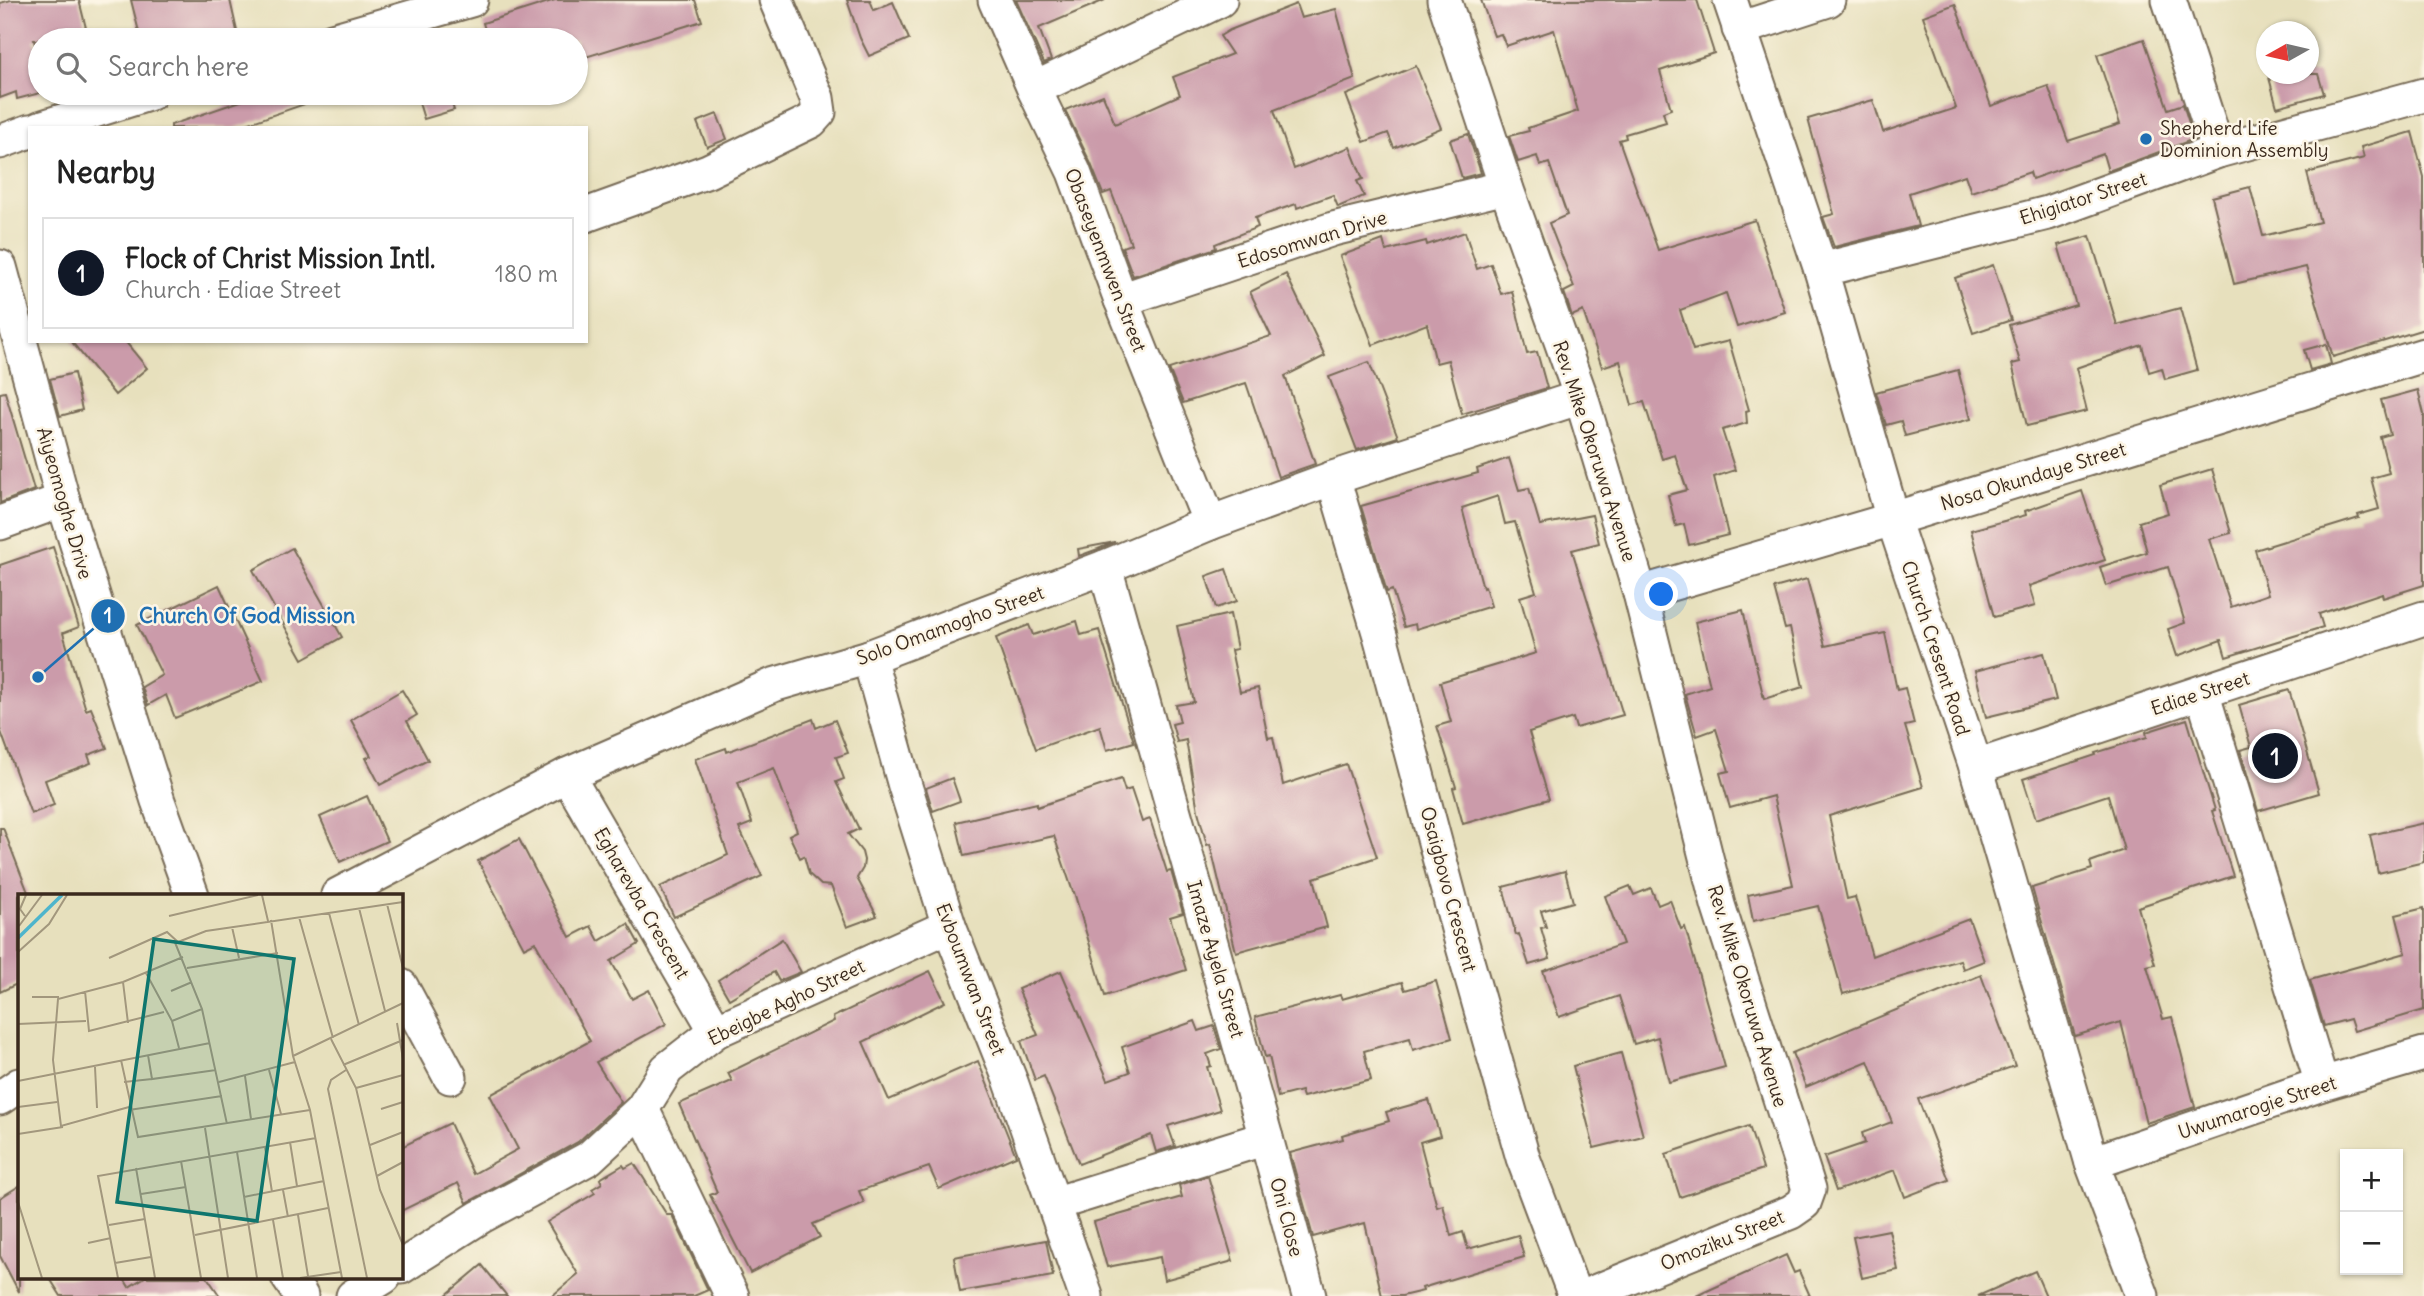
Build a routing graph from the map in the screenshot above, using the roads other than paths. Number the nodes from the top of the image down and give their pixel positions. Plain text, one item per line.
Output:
1 (471, 0) edge
2 (776, 0) edge
3 (995, 0) edge
4 (1220, 0) edge
5 (1444, 0) edge
6 (1828, 0) edge
7 (2169, 0) edge
8 (1735, 14) edge
9 (374, 28) edge
10 (1034, 89) junction
11 (2424, 95) edge
12 (113, 105) edge
13 (46, 126) edge
14 (28, 132) edge
15 (0, 142) edge
16 (2218, 151) junction
17 (1506, 187) junction
18 (588, 214) edge
19 (0, 267) edge
20 (1821, 270) junction
21 (1121, 300) junction
22 (2424, 355) edge
23 (1581, 397) junction
24 (1333, 478) junction
25 (63, 500) junction
26 (1893, 519) junction
27 (0, 523) edge
28 (1210, 523) junction
29 (1105, 568) junction
30 (1640, 593) junction
31 (2424, 618) edge
32 (869, 657) junction
33 (2202, 692) junction
34 (1976, 767) junction
35 (567, 775) junction
36 (192, 894) edge
37 (341, 894) edge
38 (949, 926) junction
39 (402, 988) edge
40 (716, 1031) junction
41 (2424, 1054) edge
42 (450, 1077) dead end
43 (2322, 1084) junction
44 (18, 1086) edge
45 (0, 1098) edge
46 (642, 1109) junction
47 (1266, 1138) junction
48 (2092, 1163) junction
49 (1809, 1189) joint
50 (1054, 1204) junction
51 (402, 1266) edge
52 (289, 1278) edge
53 (382, 1278) edge
54 (301, 1296) edge
55 (353, 1296) edge
56 (732, 1296) edge
57 (1086, 1296) edge
58 (1309, 1296) edge
59 (1575, 1296) edge
60 (1585, 1296) edge
61 (2142, 1296) edge

1 - 9 street
2 - 18 street
3 - 10 street, Obaseyenmwen Street
4 - 10 street
5 - 17 street, Rev. Mike Okoruwa Avenue
6 - 8 street
7 - 16 street
8 - 20 street, Church Cresent Road
10 - 21 street, Obaseyenmwen Street
11 - 16 street, Ehigiator Street
12 - 13 street
14 - 15 street
16 - 20 street, Ehigiator Street
17 - 21 street, Edosomwan Drive
17 - 23 street, Rev. Mike Okoruwa Avenue
19 - 25 street, Aiyeomoghe Drive
20 - 26 street, Church Cresent Road
21 - 28 street, Obaseyenmwen Street
22 - 26 street, Nosa Okundaye Street
23 - 24 street, Solo Omamogho Street
23 - 30 street, Rev. Mike Okoruwa Avenue
24 - 28 street, Solo Omamogho Street
24 - 59 street, Osaigbovo Crescent
25 - 27 street
25 - 36 street, Aiyeomoghe Drive
26 - 30 street, Nosa Okundaye Street
26 - 34 street, Church Cresent Road
28 - 29 street, Solo Omamogho Street
29 - 32 street, Solo Omamogho Street
29 - 47 street, Imaze Ayela Street
30 - 49 street, Rev. Mike Okoruwa Avenue
31 - 33 street, Ediae Street
32 - 35 street, Solo Omamogho Street
32 - 38 street, Evboumwan Street
33 - 34 street, Ediae Street
33 - 43 street
34 - 48 street, Church Cresent Road
35 - 37 street, Solo Omamogho Street
35 - 40 street, Egharevba Crescent
38 - 40 street, Ebeigbe Agho Street
38 - 50 street, Evboumwan Street
39 - 42 street
40 - 46 street, Ebeigbe Agho Street
41 - 43 street, Uwumarogie Street
43 - 48 street, Uwumarogie Street
44 - 45 street
46 - 51 street, Ebeigbe Agho Street
46 - 56 street
47 - 50 street
47 - 58 street, Oni Close
48 - 61 street, Church Cresent Road
49 - 60 street, Omoziku Street
50 - 57 street, Evboumwan Street
52 - 54 street
53 - 55 street

